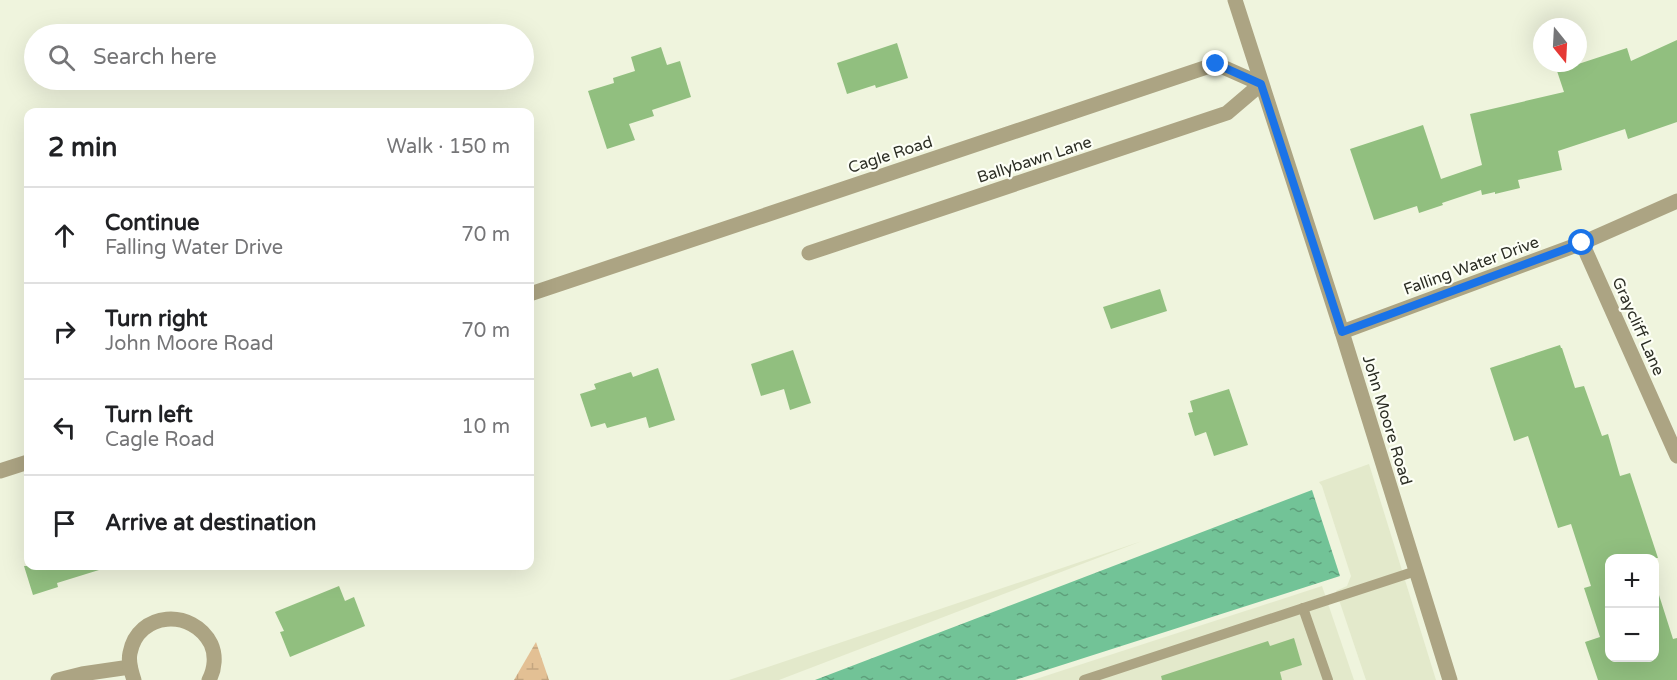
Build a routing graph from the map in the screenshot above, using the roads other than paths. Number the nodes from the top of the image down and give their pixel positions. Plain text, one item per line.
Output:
1 (1235, 0) edge
2 (1261, 84) junction
3 (1677, 201) edge
4 (1582, 243) junction
5 (809, 253) dead end
6 (534, 293) edge
7 (1342, 332) junction
8 (1677, 456) edge
9 (24, 463) edge
10 (0, 471) edge
11 (1416, 571) junction
12 (1304, 608) junction
13 (132, 673) edge
14 (58, 680) edge
15 (209, 680) edge
16 (1084, 680) edge
17 (1328, 680) edge
18 (1450, 680) edge

1 - 2 street, John Moore Road
2 - 5 street, Ballybawn Lane
2 - 6 street, Cagle Road
2 - 7 street, John Moore Road
3 - 4 street, Falling Water Drive
4 - 7 street, Falling Water Drive
4 - 8 street, Graycliff Lane
7 - 11 street, John Moore Road
9 - 10 street
11 - 12 lane
11 - 18 street, John Moore Road
12 - 16 lane
12 - 17 lane
13 - 14 street
13 - 15 street

